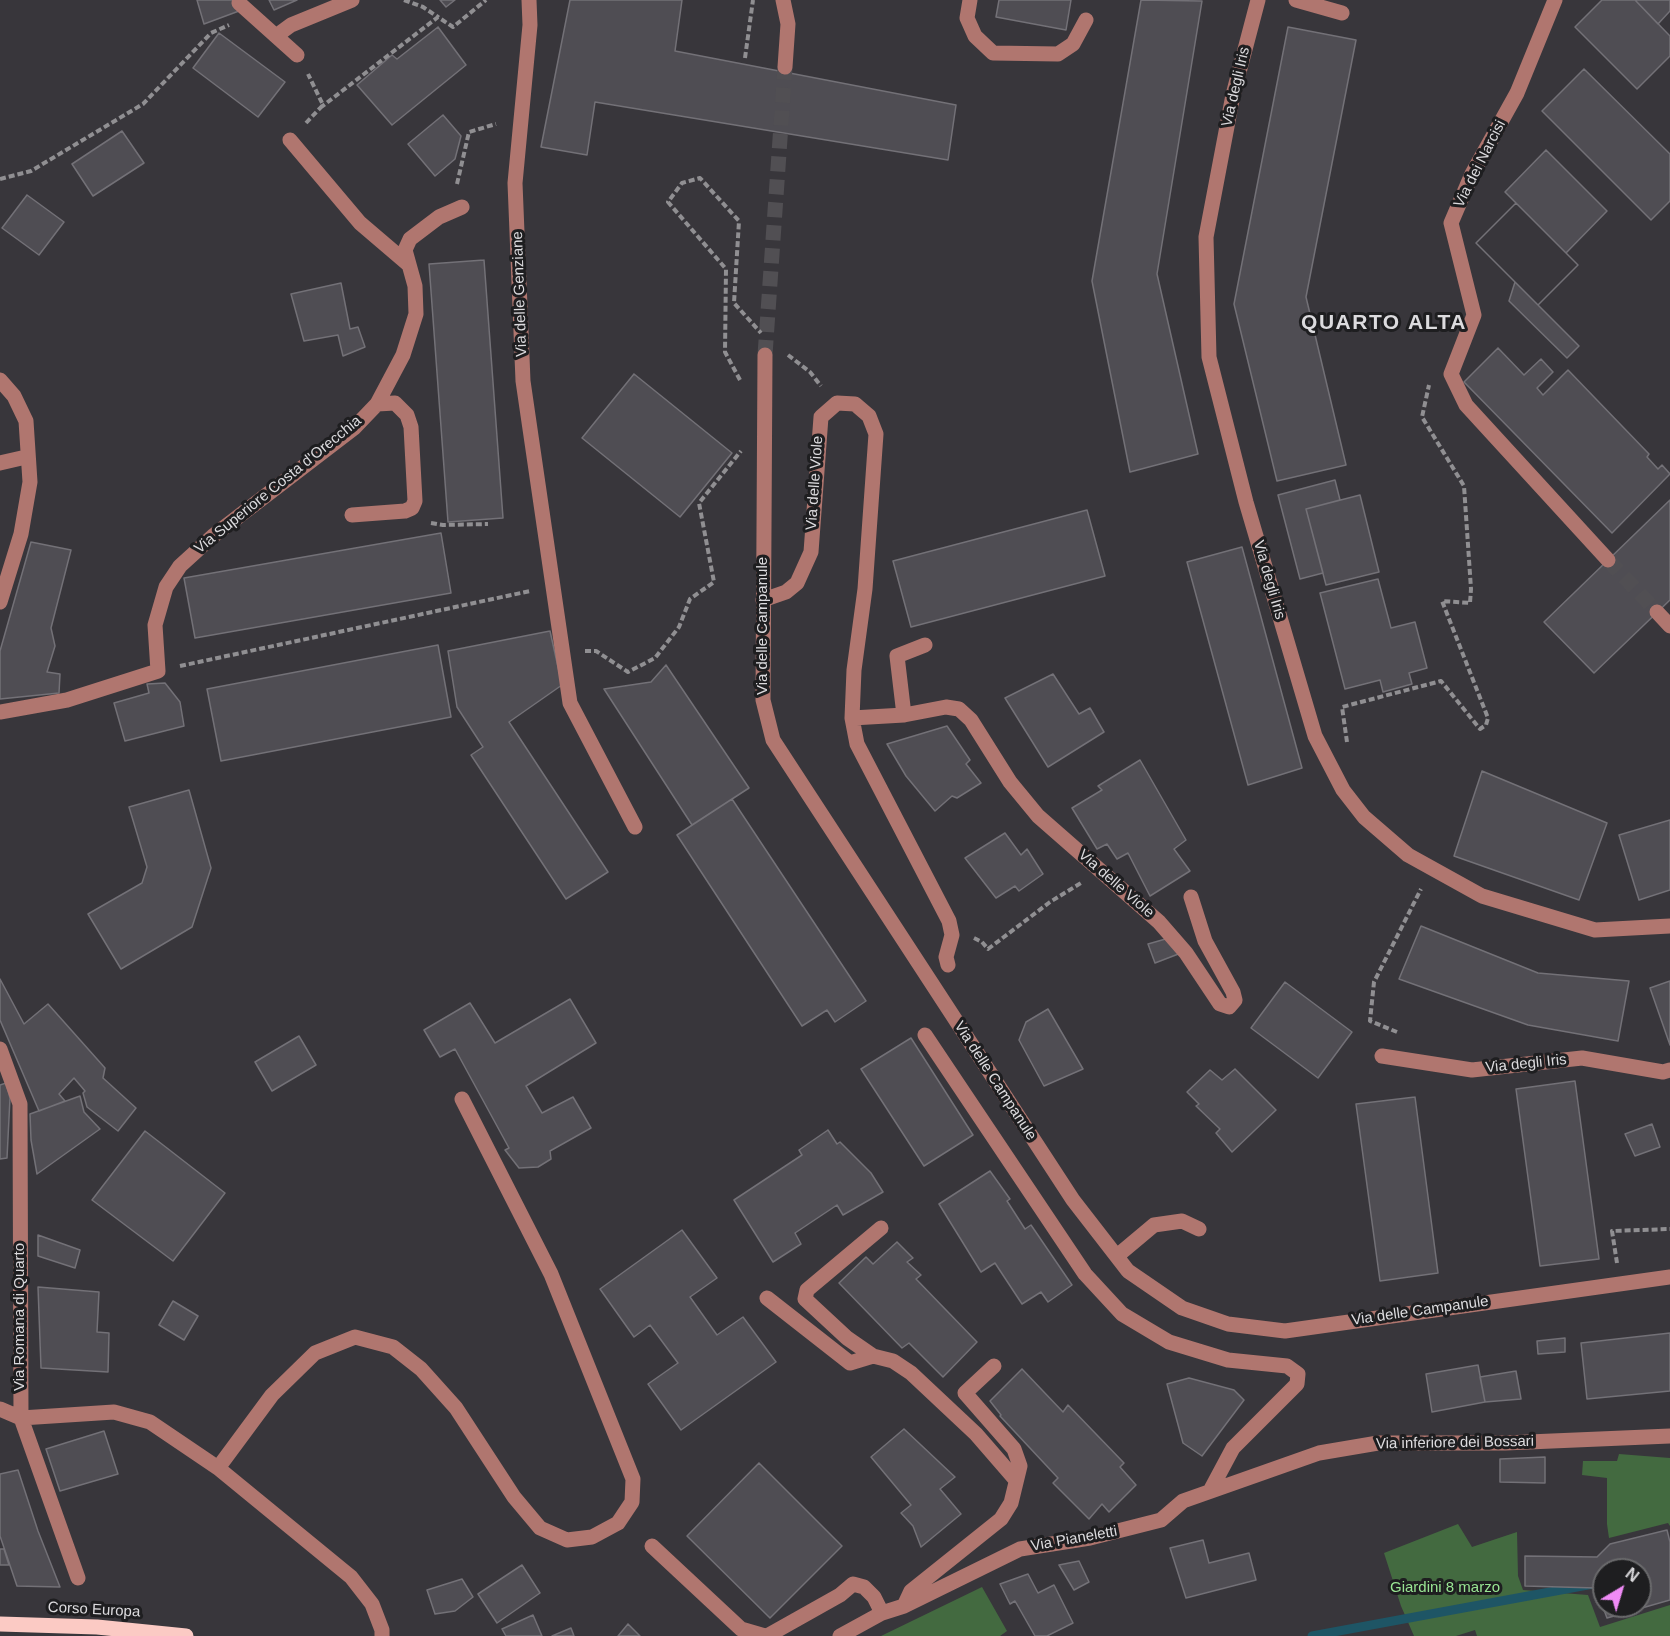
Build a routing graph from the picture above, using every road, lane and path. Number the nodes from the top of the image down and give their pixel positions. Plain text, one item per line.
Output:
1 (352, 0) edge
2 (404, 0) edge
3 (486, 0) edge
4 (529, 0) edge
5 (753, 0) edge
6 (783, 0) edge
7 (970, 0) edge
8 (1258, 0) edge
9 (1296, 0) edge
10 (1555, 0) edge
11 (239, 3) dead end
12 (1342, 13) dead end
13 (251, 15) junction
14 (438, 17) junction
15 (1086, 20) dead end
16 (276, 36) junction
17 (297, 55) joint
18 (745, 58) dead end
19 (785, 68) tunnel mouth
20 (320, 108) junction
21 (520, 116) junction
22 (290, 140) joint
23 (0, 179) edge
24 (458, 183) dead end
25 (462, 207) dead end
26 (410, 267) junction
27 (767, 338) dead end
28 (784, 352) dead end
29 (765, 355) tunnel mouth
30 (0, 380) edge
31 (740, 391) dead end
32 (377, 404) junction
33 (828, 409) junction
34 (741, 439) dead end
35 (26, 457) junction
36 (0, 463) edge
37 (412, 508) junction
38 (352, 515) dead end
39 (488, 524) dead end
40 (1608, 560) tunnel mouth
41 (552, 586) junction
42 (1471, 589) dead end
43 (763, 600) junction
44 (0, 602) edge
45 (1657, 612) tunnel mouth
46 (1670, 626) edge
47 (925, 645) dead end
48 (562, 653) junction
49 (158, 671) junction
50 (0, 712) edge
51 (904, 715) junction
52 (852, 718) junction
53 (1345, 731) dead end
54 (635, 827) dead end
55 (1431, 868) junction
56 (1101, 871) junction
57 (1191, 897) dead end
58 (1670, 926) edge
59 (952, 935) junction
60 (948, 965) dead end
61 (1401, 1034) dead end
62 (925, 1035) dead end
63 (0, 1049) edge
64 (1382, 1056) dead end
65 (1670, 1070) edge
66 (462, 1099) dead end
67 (881, 1228) dead end
68 (1200, 1229) dead end
69 (1670, 1229) edge
70 (1117, 1256) junction
71 (1670, 1278) edge
72 (1620, 1284) junction
73 (766, 1298) dead end
74 (873, 1356) junction
75 (994, 1366) dead end
76 (0, 1409) edge
77 (21, 1418) junction
78 (1670, 1436) edge
79 (219, 1468) junction
80 (1015, 1479) junction
81 (1210, 1491) junction
82 (652, 1546) dead end
83 (78, 1578) dead end
84 (903, 1606) junction
85 (882, 1613) junction
86 (0, 1624) edge
87 (186, 1636) edge
88 (382, 1636) edge
89 (766, 1636) edge
90 (840, 1636) edge

1 - 16 street
2 - 14 path
3 - 14 path
4 - 21 street, Via delle Genziane
5 - 18 path
6 - 19 street
7 - 15 street
8 - 55 street, Via degli Iris
9 - 12 street
10 - 40 street, Via dei Narcisi
11 - 13 street
13 - 16 street
13 - 23 path
14 - 20 path
16 - 17 street
17 - 20 path
20 - 22 path
21 - 24 path
21 - 41 street, Via delle Genziane
22 - 26 street
25 - 26 street, Via Superiore Costa d'Orecchia
26 - 32 street, Via Superiore Costa d'Orecchia
27 - 31 path
28 - 33 path
29 - 43 street, Via delle Campanule
30 - 35 street
32 - 37 street
32 - 49 street, Via Superiore Costa d'Orecchia
33 - 43 street, Via delle Viole
33 - 52 street
34 - 48 path
35 - 36 street
35 - 44 street
37 - 38 street
37 - 39 path
41 - 48 street, Via delle Genziane
41 - 49 path
42 - 53 path
43 - 70 street, Via delle Campanule
45 - 46 street
47 - 51 street
48 - 54 street, Via delle Genziane
49 - 50 street
51 - 52 street, Via delle Viole
51 - 56 street, Via delle Viole
52 - 59 street
55 - 58 street, Via degli Iris
55 - 61 path
56 - 57 street, Via delle Viole
56 - 59 path
59 - 60 street
62 - 81 street
63 - 77 street, Via Romana di Quarto
64 - 65 street, Via degli Iris
66 - 79 street
67 - 74 street
68 - 70 street
69 - 72 path
70 - 72 street, Via delle Campanule
71 - 72 street, Via delle Campanule
73 - 74 street
74 - 80 street
75 - 80 street
76 - 77 street
77 - 79 street
77 - 83 street, Via Romana di Quarto
78 - 81 street, Via inferiore dei Bossari
79 - 88 street
80 - 84 street
81 - 84 street, Via Pianeletti
82 - 89 street
84 - 85 street, Via Pianeletti
85 - 89 street
85 - 90 street, Via Pianeletti
86 - 87 main road, Corso Europa

